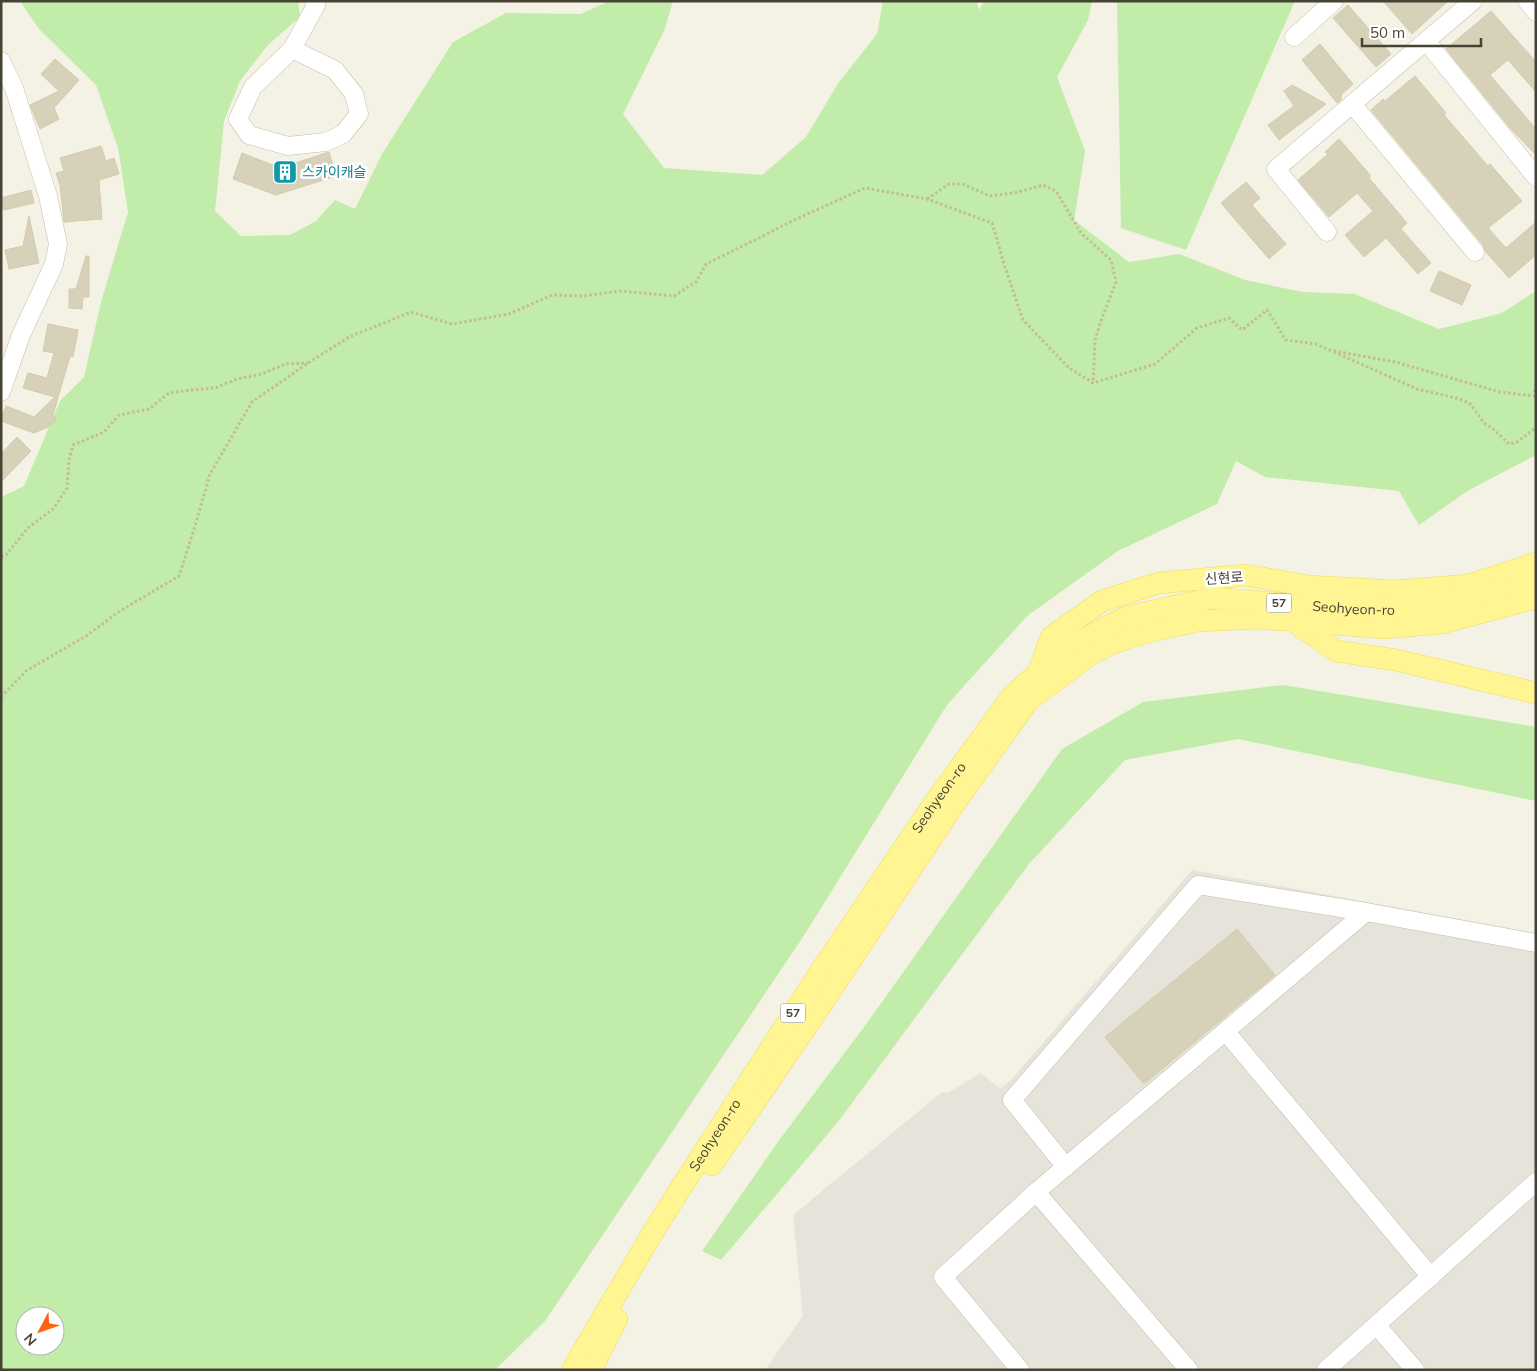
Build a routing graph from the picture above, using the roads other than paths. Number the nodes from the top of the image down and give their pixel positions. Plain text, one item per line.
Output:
1 (315, 1) edge
2 (1334, 1) edge
3 (1473, 1) edge
4 (1527, 1) edge
5 (1536, 12) edge
6 (1294, 37) dead end
7 (1426, 41) junction
8 (292, 49) junction
9 (1, 61) edge
10 (1353, 105) junction
11 (1536, 177) edge
12 (1327, 232) dead end
13 (1475, 252) dead end
14 (1, 392) edge
15 (1536, 563) edge
16 (1536, 581) edge
17 (1536, 598) edge
18 (1294, 622) junction
19 (1038, 673) junction
20 (1536, 692) edge
21 (1366, 912) junction
22 (1536, 943) edge
23 (1226, 1032) junction
24 (1066, 1167) junction
25 (1536, 1182) edge
26 (1036, 1192) junction
27 (1431, 1276) junction
28 (1376, 1326) junction
29 (572, 1370) edge
30 (591, 1370) edge
31 (1020, 1370) edge
32 (1189, 1370) edge
33 (1326, 1370) edge
34 (1415, 1370) edge

1 - 8 street
2 - 6 street
3 - 7 street
4 - 5 street
7 - 10 street
7 - 11 street
8 - 8 street
9 - 14 street
10 - 12 street
10 - 13 street
15 - 19 main road, 신현로
16 - 19 main road, Seohyeon-ro / 57
17 - 18 main road, Seohyeon-ro / 57
18 - 20 main road
18 - 30 main road, Seohyeon-ro / 57
19 - 29 main road, Seohyeon-ro / 57
21 - 22 street
21 - 23 street
21 - 24 street
23 - 24 street
23 - 27 street
24 - 26 street
25 - 27 street
26 - 31 street
26 - 32 street
27 - 28 street
28 - 33 street
28 - 34 street

